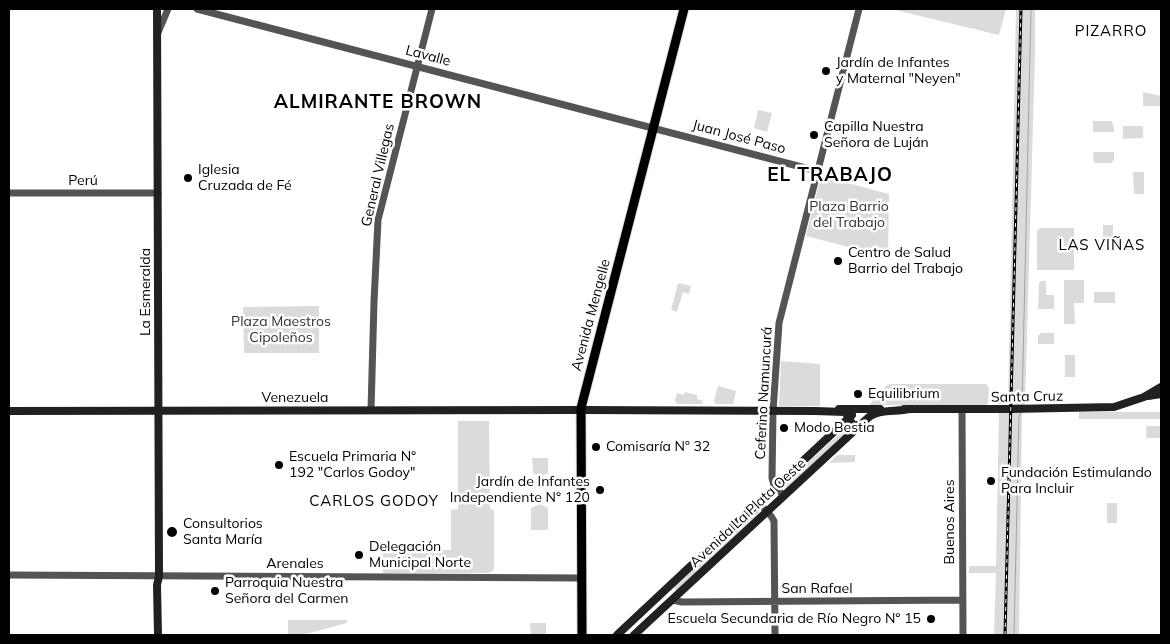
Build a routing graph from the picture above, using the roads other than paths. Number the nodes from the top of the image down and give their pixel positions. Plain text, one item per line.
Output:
1 (157, 9) edge
2 (168, 9) edge
3 (197, 9) edge
4 (432, 9) edge
5 (684, 9) edge
6 (859, 9) edge
7 (157, 35) junction
8 (417, 66) junction
9 (654, 128) junction
10 (817, 171) junction
11 (9, 193) edge
12 (158, 194) junction
13 (1161, 387) edge
14 (1161, 394) edge
15 (1144, 396) junction
16 (861, 409) junction
17 (909, 409) junction
18 (962, 409) junction
19 (371, 410) junction
20 (581, 410) junction
21 (773, 410) junction
22 (9, 411) edge
23 (159, 411) junction
24 (815, 411) junction
25 (868, 417) junction
26 (849, 418) junction
27 (860, 425) junction
28 (776, 487) junction
29 (784, 496) junction
30 (759, 503) junction
31 (767, 512) junction
32 (9, 575) edge
33 (159, 576) junction
34 (581, 578) junction
35 (664, 591) junction
36 (656, 598) junction
37 (672, 600) junction
38 (963, 600) junction
39 (774, 601) junction
40 (664, 607) junction
41 (158, 635) edge
42 (162, 635) edge
43 (582, 635) edge
44 (617, 635) edge
45 (634, 635) edge
46 (775, 635) edge
47 (963, 635) edge

1 - 7 main road, La Esmeralda
2 - 7 street
3 - 8 street, Lavalle
4 - 8 street, General Villegas
5 - 9 main road, Avenida Mengelle
6 - 10 street, Ceferino Namuncurá
7 - 12 main road, La Esmeralda
8 - 9 street, Lavalle
8 - 19 street, General Villegas
9 - 10 street, Juan José Paso
9 - 20 main road, Avenida Mengelle
10 - 21 street, Ceferino Namuncurá
11 - 12 street, Perú
12 - 23 main road, La Esmeralda
13 - 15 main road, Santa Cruz
14 - 15 main road, Santa Cruz
15 - 18 main road, Santa Cruz
16 - 17 main road, Santa Cruz
16 - 24 main road, Santa Cruz
16 - 25 main road
16 - 26 main road, Avenida La Plata Oeste
17 - 18 main road, Santa Cruz
17 - 25 main road, Santa Cruz
18 - 38 street, Buenos Aires
19 - 20 main road, Venezuela
19 - 23 main road, Venezuela
20 - 21 main road, Santa Cruz
20 - 34 main road, Avenida Mengelle
21 - 24 main road, Santa Cruz
21 - 28 street, Ceferino Namuncurá
22 - 23 main road, Venezuela
23 - 33 main road, La Esmeralda
24 - 26 main road, Santa Cruz
25 - 27 main road, Avenida La Plata Oeste
26 - 27 main road, Santa Cruz
26 - 28 main road, Avenida La Plata Oeste
27 - 29 main road, Avenida La Plata Oeste
28 - 29 street
28 - 30 main road, Avenida La Plata Oeste
29 - 31 main road, Avenida La Plata Oeste
30 - 31 street
30 - 35 main road, Avenida La Plata Oeste
31 - 37 main road, Avenida La Plata Oeste
31 - 39 street
32 - 33 street, Arenales
33 - 34 street, Arenales
33 - 41 main road, La Esmeralda
33 - 42 main road, La Esmeralda
34 - 43 main road, Avenida Mengelle
35 - 36 main road, Avenida La Plata Oeste
35 - 37 main road
36 - 40 main road
36 - 44 main road, Avenida La Plata Oeste
37 - 39 street, San Rafael
37 - 40 main road, Avenida La Plata Oeste
38 - 39 street, San Rafael
38 - 47 street, Buenos Aires
39 - 46 street
40 - 45 main road, Avenida La Plata Oeste

